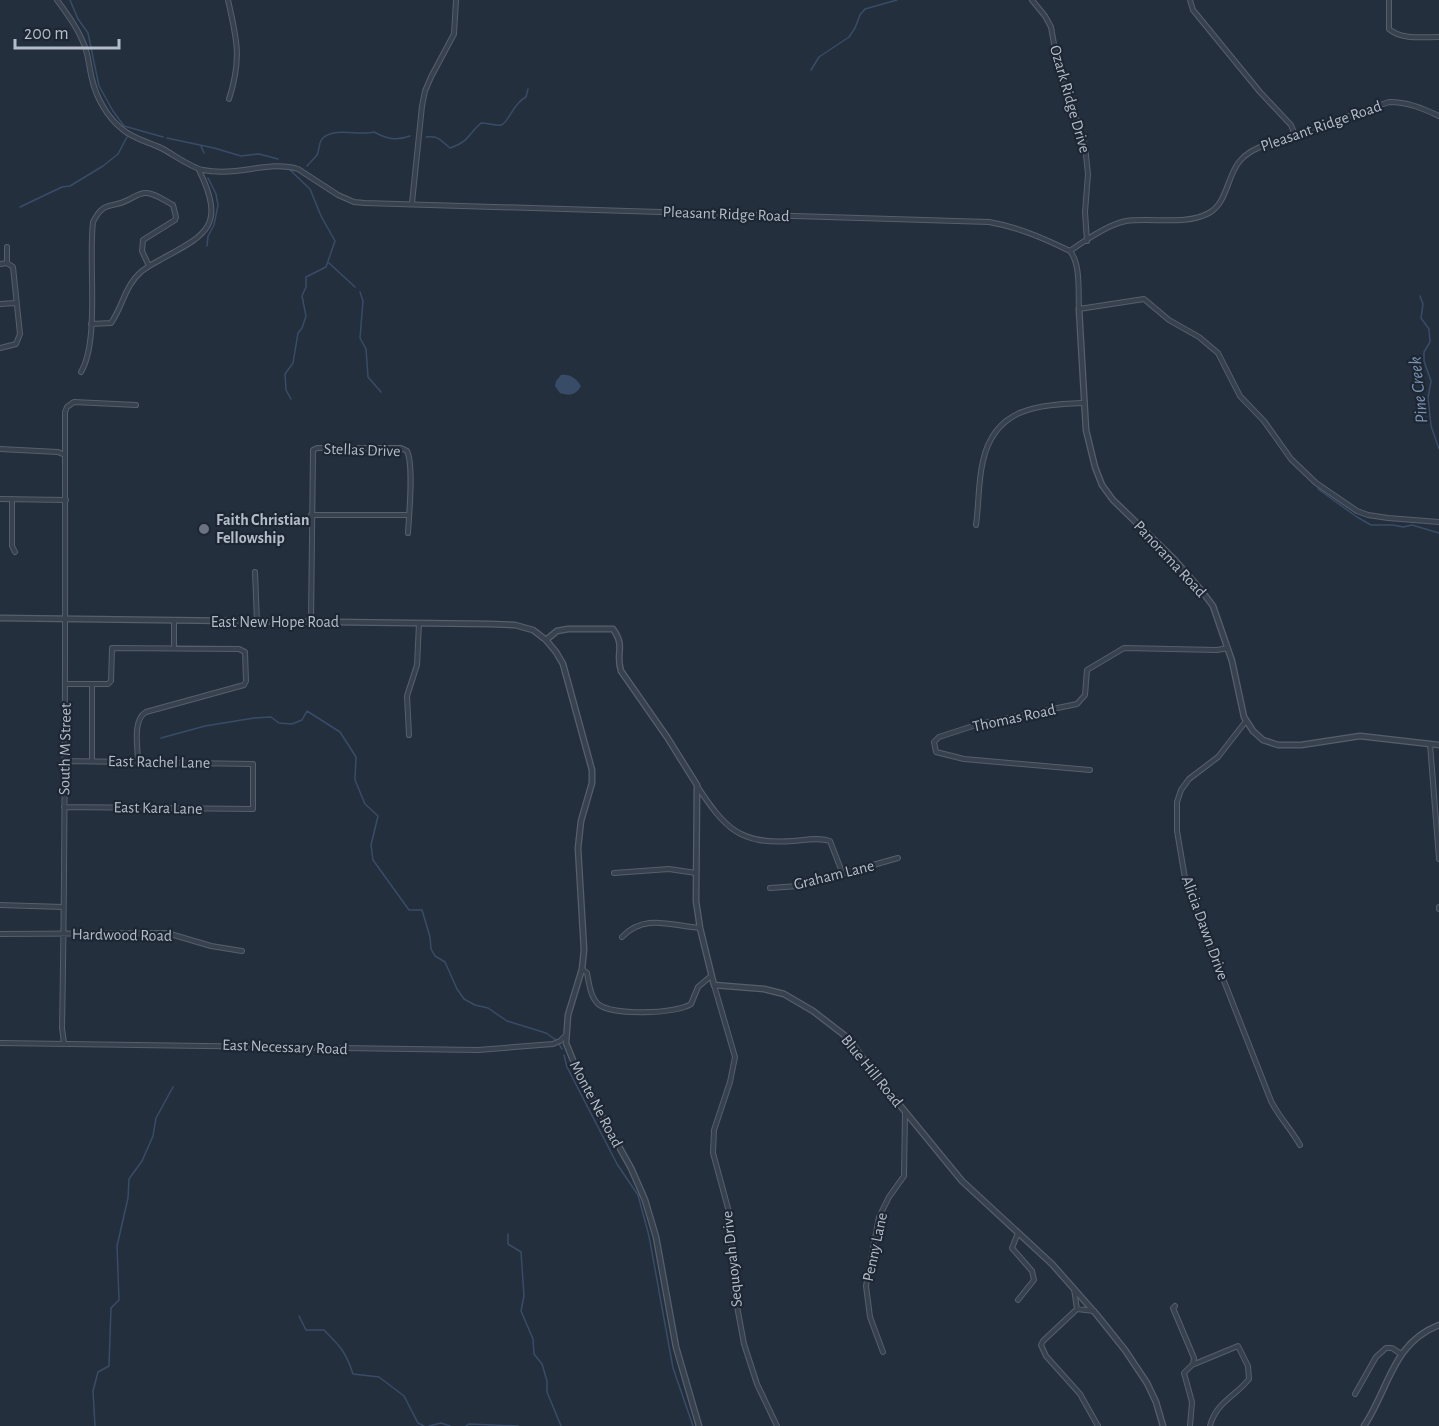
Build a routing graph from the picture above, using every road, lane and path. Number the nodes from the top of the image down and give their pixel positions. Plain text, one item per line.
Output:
1 (57, 0) edge
2 (228, 0) edge
3 (456, 0) edge
4 (1032, 0) edge
5 (1190, 0) edge
6 (1389, 0) edge
7 (1439, 38) edge
8 (229, 99) dead end
9 (1439, 116) edge
10 (1295, 135) junction
11 (199, 170) junction
12 (412, 203) junction
13 (1087, 241) junction
14 (7, 247) dead end
15 (1070, 251) junction
16 (7, 263) junction
17 (0, 264) edge
18 (149, 266) junction
19 (16, 303) junction
20 (0, 304) edge
21 (1079, 309) junction
22 (91, 324) junction
23 (0, 348) edge
24 (81, 372) dead end
25 (1085, 403) junction
26 (136, 405) dead end
27 (0, 448) edge
28 (65, 456) junction
29 (0, 499) edge
30 (12, 500) junction
31 (66, 500) junction
32 (311, 515) junction
33 (409, 515) junction
34 (1439, 522) edge
35 (976, 525) dead end
36 (408, 533) dead end
37 (15, 552) dead end
38 (255, 572) dead end
39 (0, 618) edge
40 (66, 619) junction
41 (174, 621) junction
42 (257, 622) junction
43 (311, 622) junction
44 (419, 623) junction
45 (546, 640) junction
46 (174, 647) junction
47 (1228, 648) junction
48 (66, 684) junction
49 (92, 685) junction
50 (1246, 721) junction
51 (409, 735) dead end
52 (1430, 744) junction
53 (1439, 745) edge
54 (64, 761) junction
55 (92, 761) junction
56 (138, 762) junction
57 (1090, 770) dead end
58 (697, 785) junction
59 (64, 807) junction
60 (253, 809) joint
61 (898, 858) dead end
62 (1439, 859) edge
63 (842, 872) junction
64 (614, 873) dead end
65 (696, 873) junction
66 (770, 888) dead end
67 (0, 904) edge
68 (63, 907) junction
69 (700, 928) junction
70 (0, 934) edge
71 (64, 934) junction
72 (622, 937) dead end
73 (242, 951) dead end
74 (582, 969) junction
75 (711, 976) junction
76 (714, 986) junction
77 (566, 1035) junction
78 (64, 1042) junction
79 (0, 1043) edge
80 (905, 1111) junction
81 (1300, 1145) dead end
82 (1018, 1233) junction
83 (1074, 1288) junction
84 (1018, 1300) dead end
85 (1175, 1306) dead end
86 (1077, 1309) junction
87 (1094, 1311) junction
88 (1439, 1325) edge
89 (883, 1352) dead end
90 (1401, 1354) junction
91 (1192, 1365) junction
92 (1355, 1394) dead end
93 (699, 1426) edge
94 (777, 1426) edge
95 (1098, 1426) edge
96 (1163, 1426) edge
97 (1190, 1426) edge
98 (1210, 1426) edge
99 (1364, 1426) edge

1 - 11 street, Pleasant Ridge Road
2 - 8 street
3 - 12 street
4 - 13 street, Ozark Ridge Drive
5 - 10 street
6 - 7 street
9 - 10 street, Pleasant Ridge Road
10 - 13 street, Pleasant Ridge Road
11 - 12 street, Pleasant Ridge Road
11 - 18 street
12 - 15 street, Pleasant Ridge Road
13 - 15 street, Pleasant Ridge Road
14 - 16 street
15 - 21 street
16 - 17 street
16 - 19 street
18 - 22 street
18 - 22 street
19 - 20 street
19 - 23 street
21 - 25 street, Panorama Road
21 - 34 street
22 - 24 street
25 - 35 street
25 - 47 street, Panorama Road
26 - 28 street, South M Street
27 - 28 street
28 - 31 street, South M Street
29 - 30 street
30 - 31 street
30 - 37 street
31 - 40 street, South M Street
32 - 33 street
32 - 33 street, Stellas Drive
32 - 43 street
33 - 36 street
38 - 42 street
39 - 40 street, East New Hope Road
40 - 41 street, East New Hope Road
40 - 48 street, South M Street
41 - 42 street, East New Hope Road
41 - 46 street
42 - 43 street, East New Hope Road
43 - 44 street, East New Hope Road
44 - 45 street, East New Hope Road
44 - 51 street
45 - 58 street
45 - 74 street, Monte Ne Road
46 - 49 street
46 - 56 street
47 - 50 street, Panorama Road
47 - 57 street, Thomas Road
48 - 49 street
48 - 54 street, South M Street
49 - 55 street
50 - 52 street
50 - 81 street, Alicia Dawn Drive
52 - 53 street
52 - 62 street
54 - 55 street, East Rachel Lane
54 - 59 street, South M Street
55 - 56 street, East Rachel Lane
56 - 60 street, East Rachel Lane
58 - 63 street
58 - 65 street
59 - 60 street, East Kara Lane
59 - 68 street, South M Street
61 - 63 street, Graham Lane
63 - 66 street, Graham Lane
64 - 65 street
65 - 69 street
67 - 68 street
68 - 71 street, South M Street
69 - 72 street
69 - 75 street
70 - 71 street, Hardwood Road
71 - 73 street, Hardwood Road
71 - 78 street, South M Street
74 - 75 street
74 - 77 street, Monte Ne Road
75 - 76 street
76 - 80 street, Blue Hill Road
76 - 94 street, Sequoyah Drive
77 - 78 street, East Necessary Road
77 - 93 street, Monte Ne Road
78 - 79 street, East Necessary Road
80 - 82 street, Blue Hill Road
80 - 89 street, Penny Lane
82 - 83 street, Blue Hill Road
82 - 84 street
83 - 86 street
83 - 87 street, Blue Hill Road
85 - 91 street
86 - 87 street
86 - 95 street
87 - 96 street, Blue Hill Road
88 - 90 street
90 - 92 street
90 - 99 street
91 - 97 street
91 - 98 street

